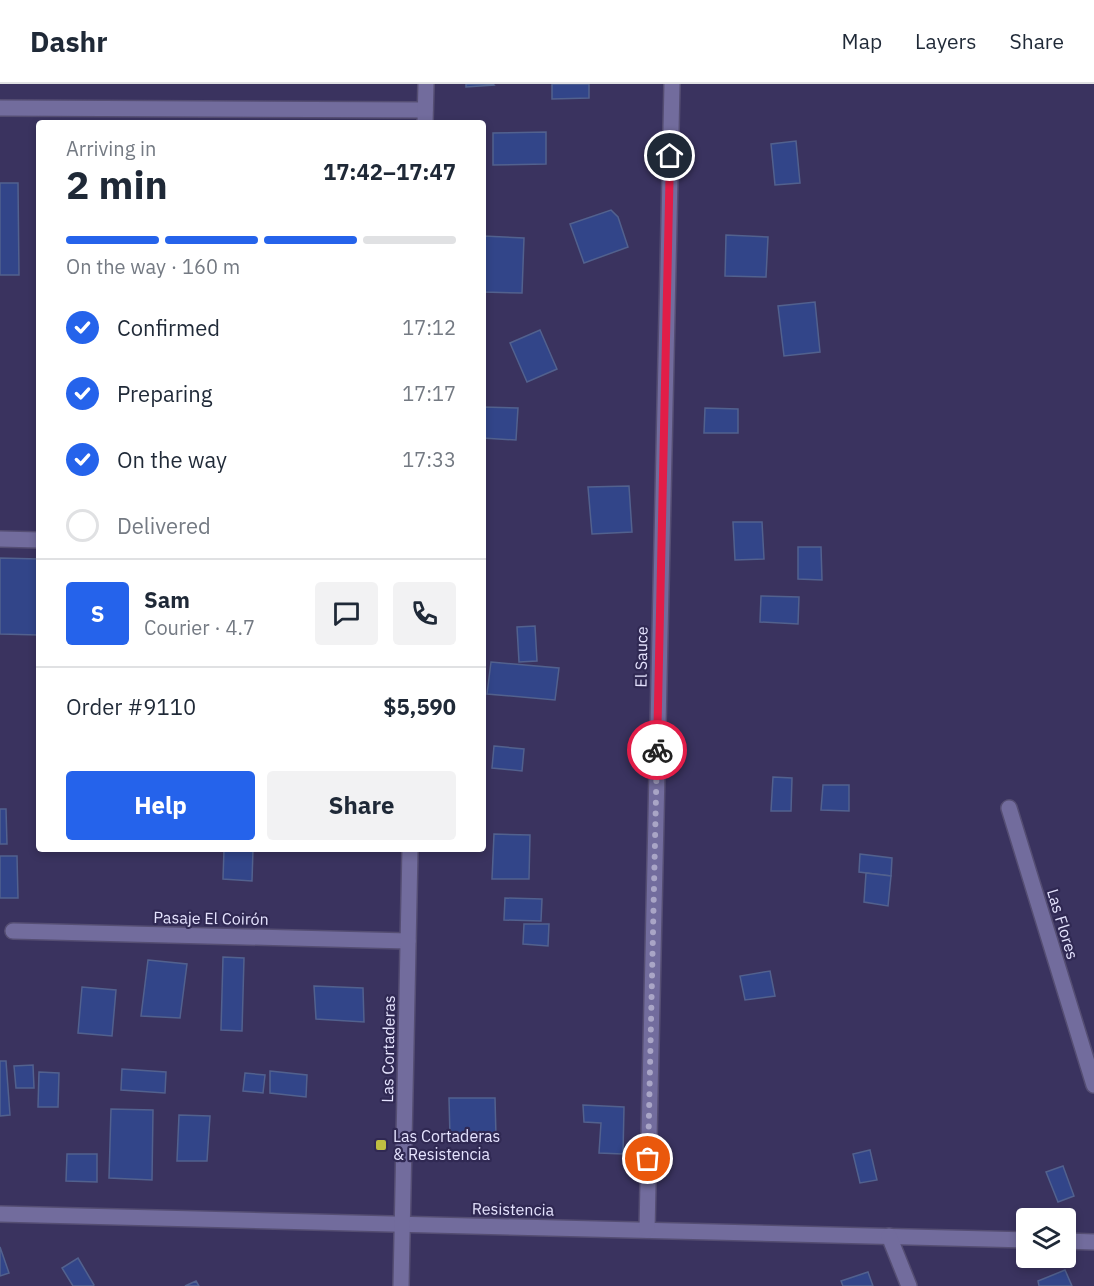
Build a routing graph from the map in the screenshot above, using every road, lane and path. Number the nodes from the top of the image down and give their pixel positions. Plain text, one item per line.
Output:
1 (426, 84) edge
2 (672, 84) edge
3 (0, 108) edge
4 (425, 116) edge
5 (0, 539) edge
6 (36, 540) edge
7 (1009, 808) dead end
8 (410, 852) edge
9 (13, 931) dead end
10 (408, 941) junction
11 (1094, 1085) edge
12 (0, 1214) edge
13 (402, 1224) junction
14 (647, 1230) junction
15 (889, 1236) junction
16 (1016, 1240) edge
17 (1076, 1241) edge
18 (1094, 1242) edge
19 (401, 1286) edge
20 (909, 1286) edge

1 - 4 street
2 - 14 street, El Sauce
3 - 4 street
5 - 6 street
7 - 11 street, Las Flores
8 - 10 street, Las Cortaderas
9 - 10 street, Pasaje El Coirón
10 - 13 street, Las Cortaderas
12 - 13 street, Resistencia
13 - 14 street, Resistencia
13 - 19 street, Las Cortaderas
14 - 15 street, Resistencia
15 - 16 street, Resistencia
15 - 20 street
17 - 18 street

